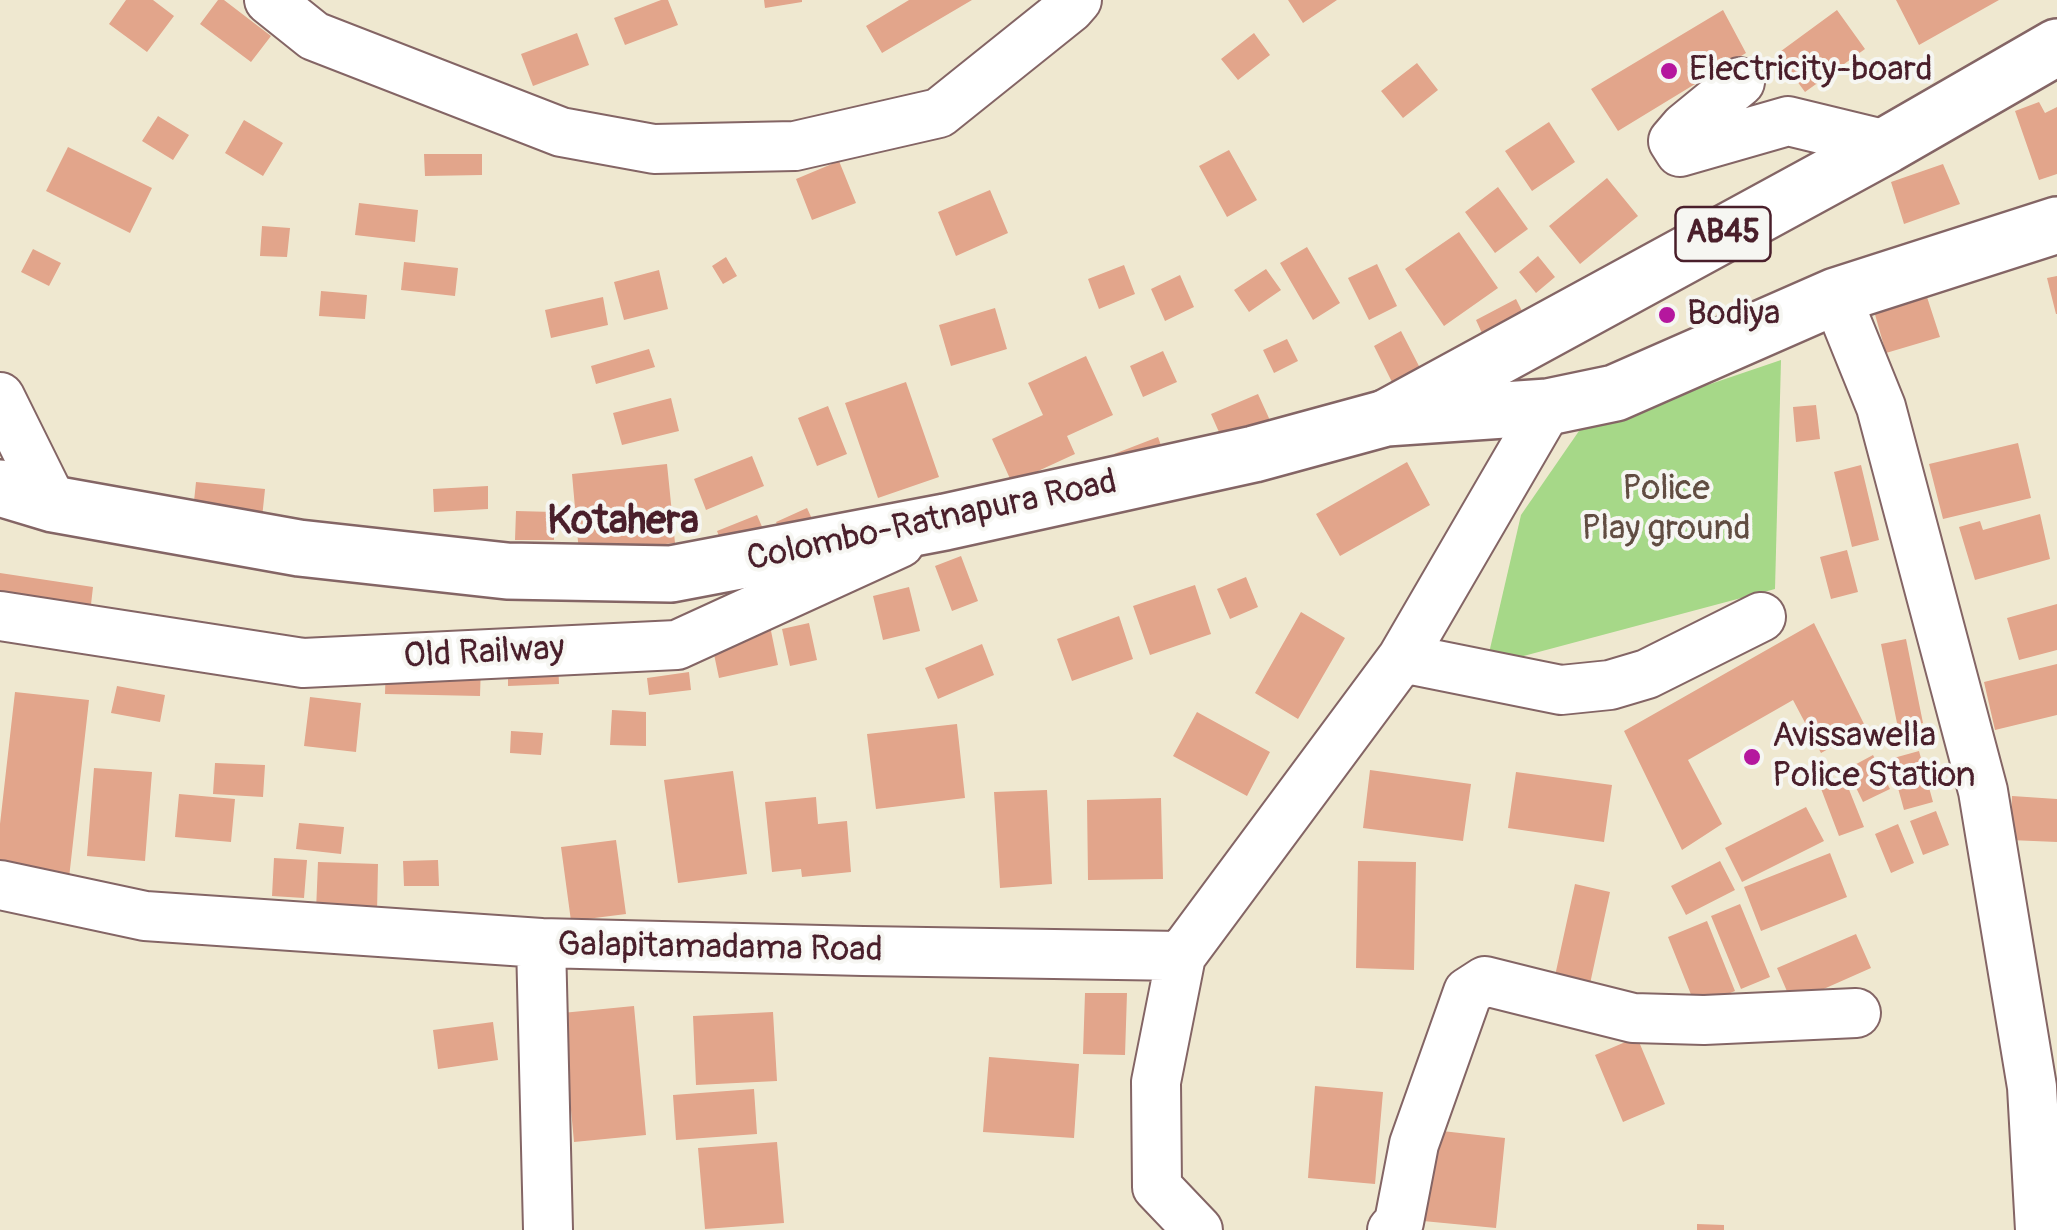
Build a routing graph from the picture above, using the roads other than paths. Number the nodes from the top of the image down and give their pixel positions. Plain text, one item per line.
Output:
1 (268, 0) edge
2 (1077, 0) edge
3 (2057, 46) edge
4 (1740, 82) dead end
5 (1887, 144) junction
6 (2057, 225) edge
7 (1836, 296) junction
8 (0, 397) edge
9 (1548, 407) junction
10 (1386, 418) junction
11 (0, 488) edge
12 (53, 504) junction
13 (945, 522) junction
14 (0, 616) edge
15 (1761, 617) dead end
16 (1402, 658) junction
17 (0, 884) edge
18 (541, 943) junction
19 (1182, 956) junction
20 (1856, 1013) dead end
21 (548, 1230) edge
22 (1198, 1230) edge
23 (1392, 1230) edge
24 (2040, 1230) edge

1 - 2 street
3 - 5 main road, AB45
4 - 5 street
5 - 10 main road, AB45
6 - 7 main road
7 - 9 main road
7 - 24 street
8 - 12 street
9 - 10 main road
9 - 16 street
10 - 13 main road, Colombo-Ratnapura Road
11 - 12 main road, Colombo-Ratnapura Road
12 - 13 main road, Colombo-Ratnapura Road
13 - 14 street, Old Railway
15 - 16 street
16 - 19 street
17 - 18 street
18 - 19 street, Galapitamadama Road
18 - 21 street, Galapitamadama Road
19 - 22 street
20 - 23 street

